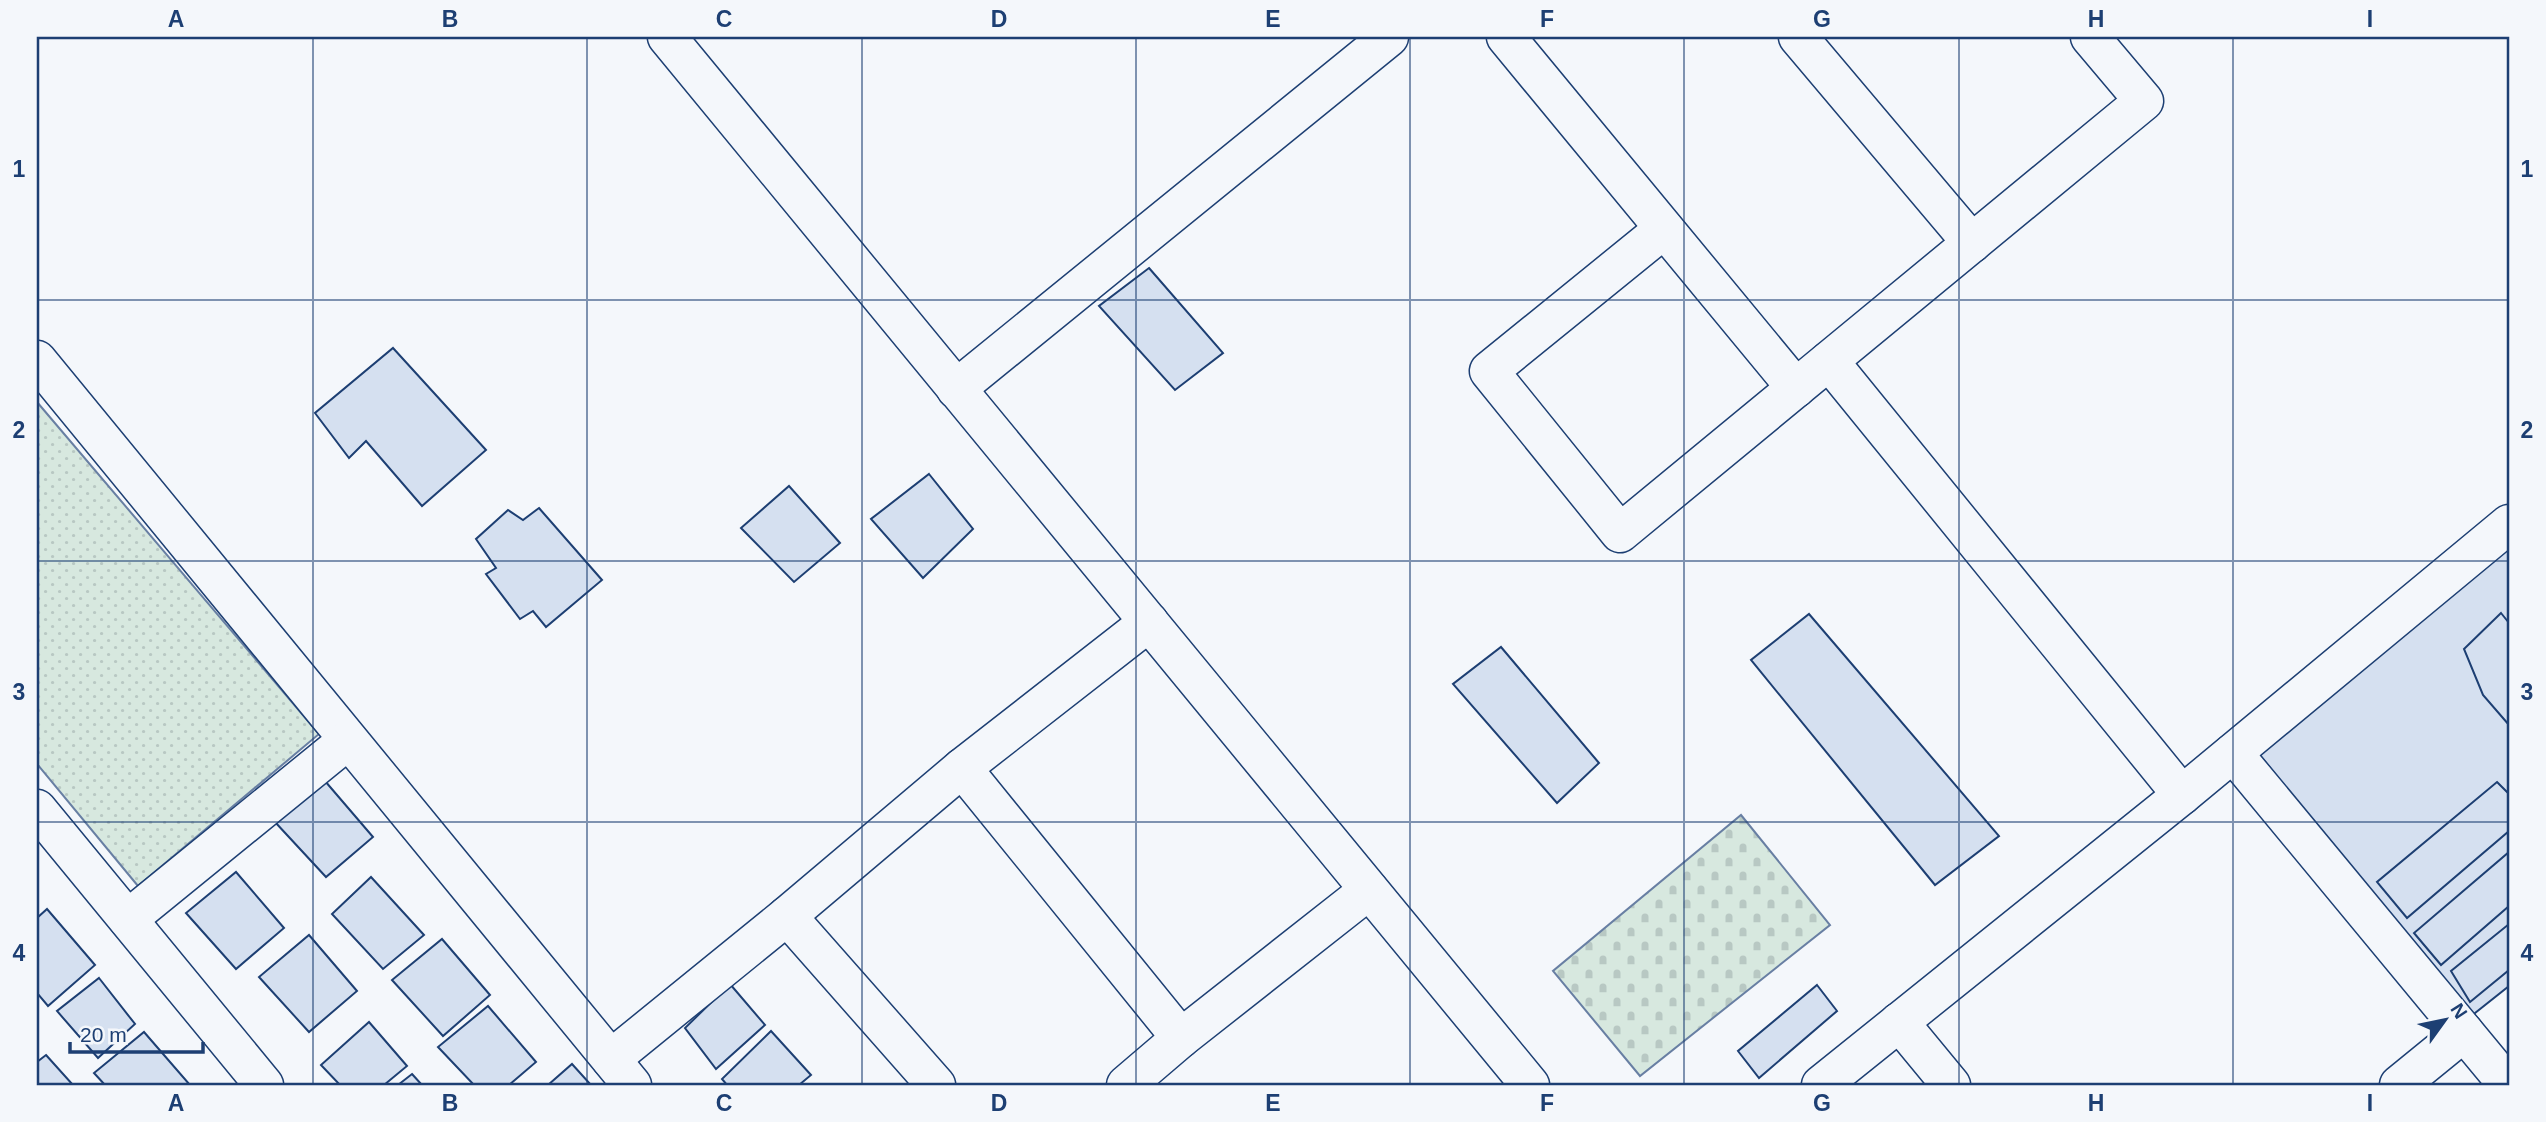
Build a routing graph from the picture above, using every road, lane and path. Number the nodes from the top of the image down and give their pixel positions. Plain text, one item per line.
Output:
1 (667, 37) edge
2 (1388, 37) edge
3 (1506, 37) edge
4 (1798, 37) edge
5 (2090, 37) edge
6 (1664, 229) junction
7 (1972, 243) junction
8 (37, 360) edge
9 (1829, 361) junction
10 (956, 388) junction
11 (1796, 388) junction
12 (2509, 524) edge
13 (1149, 622) junction
14 (348, 740) junction
15 (2233, 753) junction
16 (962, 768) junction
17 (2182, 795) junction
18 (37, 808) edge
19 (1369, 890) junction
20 (787, 916) junction
21 (128, 919) junction
22 (1899, 1022) junction
23 (2463, 1032) junction
24 (1181, 1038) junction
25 (621, 1072) edge
26 (264, 1085) edge
27 (936, 1085) edge
28 (1126, 1085) edge
29 (1530, 1085) edge
30 (1821, 1085) edge
31 (1951, 1085) edge
32 (2399, 1085) edge
33 (2508, 1085) edge

1 - 10 street
2 - 10 street
3 - 6 street
4 - 7 street
5 - 7 street
6 - 11 street
6 - 11 street
7 - 9 street
8 - 14 street
9 - 11 street
9 - 17 street
10 - 13 street
12 - 15 street
13 - 16 street
13 - 19 street
14 - 21 street
14 - 25 street
15 - 17 street
15 - 23 street
16 - 20 street
16 - 24 street
17 - 22 street
18 - 21 street
19 - 24 street
19 - 29 street
20 - 25 street
20 - 27 street
21 - 26 street
22 - 30 street
22 - 31 street
23 - 32 street
23 - 33 street
24 - 28 street

